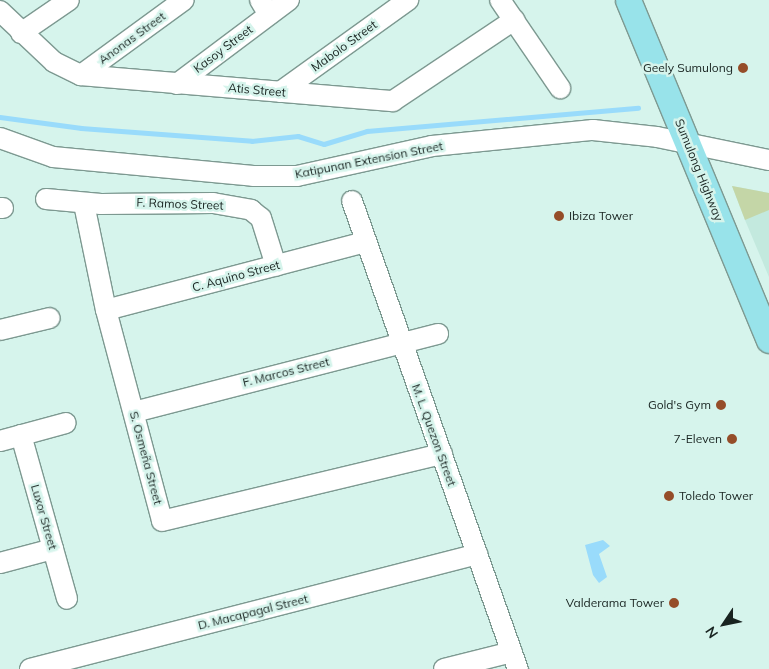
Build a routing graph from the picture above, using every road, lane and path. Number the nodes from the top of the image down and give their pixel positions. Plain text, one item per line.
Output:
1 (69, 0) edge
2 (289, 0) edge
3 (408, 0) edge
4 (500, 0) edge
5 (628, 0) edge
6 (180, 1) edge
7 (264, 8) edge
8 (0, 11) edge
9 (514, 20) junction
10 (21, 33) junction
11 (80, 75) junction
12 (177, 84) junction
13 (560, 88) dead end
14 (280, 92) junction
15 (685, 137) junction
16 (0, 138) edge
17 (769, 160) edge
18 (46, 198) dead end
19 (352, 201) dead end
20 (84, 204) junction
21 (365, 242) junction
22 (276, 266) junction
23 (106, 310) junction
24 (50, 318) dead end
25 (1, 326) edge
26 (438, 334) dead end
27 (769, 340) edge
28 (400, 343) junction
29 (134, 412) junction
30 (66, 423) dead end
31 (21, 435) junction
32 (0, 440) edge
33 (442, 454) junction
34 (53, 549) junction
35 (477, 554) junction
36 (0, 563) edge
37 (67, 600) dead end
38 (515, 660) edge
39 (30, 669) edge
40 (444, 669) edge

1 - 10 street
2 - 7 street, Kasoy Street
3 - 14 street, Mabolo Street
4 - 9 street
5 - 15 main road, Sumulong Highway
6 - 11 street, Anonas Street
7 - 12 street, Kasoy Street
8 - 10 street, Atis Street
9 - 13 street
9 - 14 street, Atis Street
10 - 11 street, Atis Street
11 - 12 street, Atis Street
12 - 14 street, Atis Street
15 - 16 street, Katipunan Extension Street
15 - 17 street, Katipunan Extension Street
15 - 27 main road, Sumulong Highway
18 - 20 street, F. Ramos Street
19 - 21 street, M. L. Quezon Street
20 - 22 street, F. Ramos Street
20 - 23 street, S. Osmeña Street
21 - 22 street, C. Aquino Street
21 - 28 street, M. L. Quezon Street
22 - 23 street, C. Aquino Street
23 - 29 street, S. Osmeña Street
24 - 25 street
26 - 28 street, F. Marcos Street
28 - 29 street, F. Marcos Street
28 - 33 street, M. L. Quezon Street
29 - 33 street, S. Osmeña Street
30 - 31 street
31 - 32 street
31 - 34 street, Luxor Street
33 - 35 street, M. L. Quezon Street
34 - 36 street
34 - 37 street, Luxor Street
35 - 38 street, M. L. Quezon Street
35 - 39 street, D. Macapagal Street
38 - 40 street

